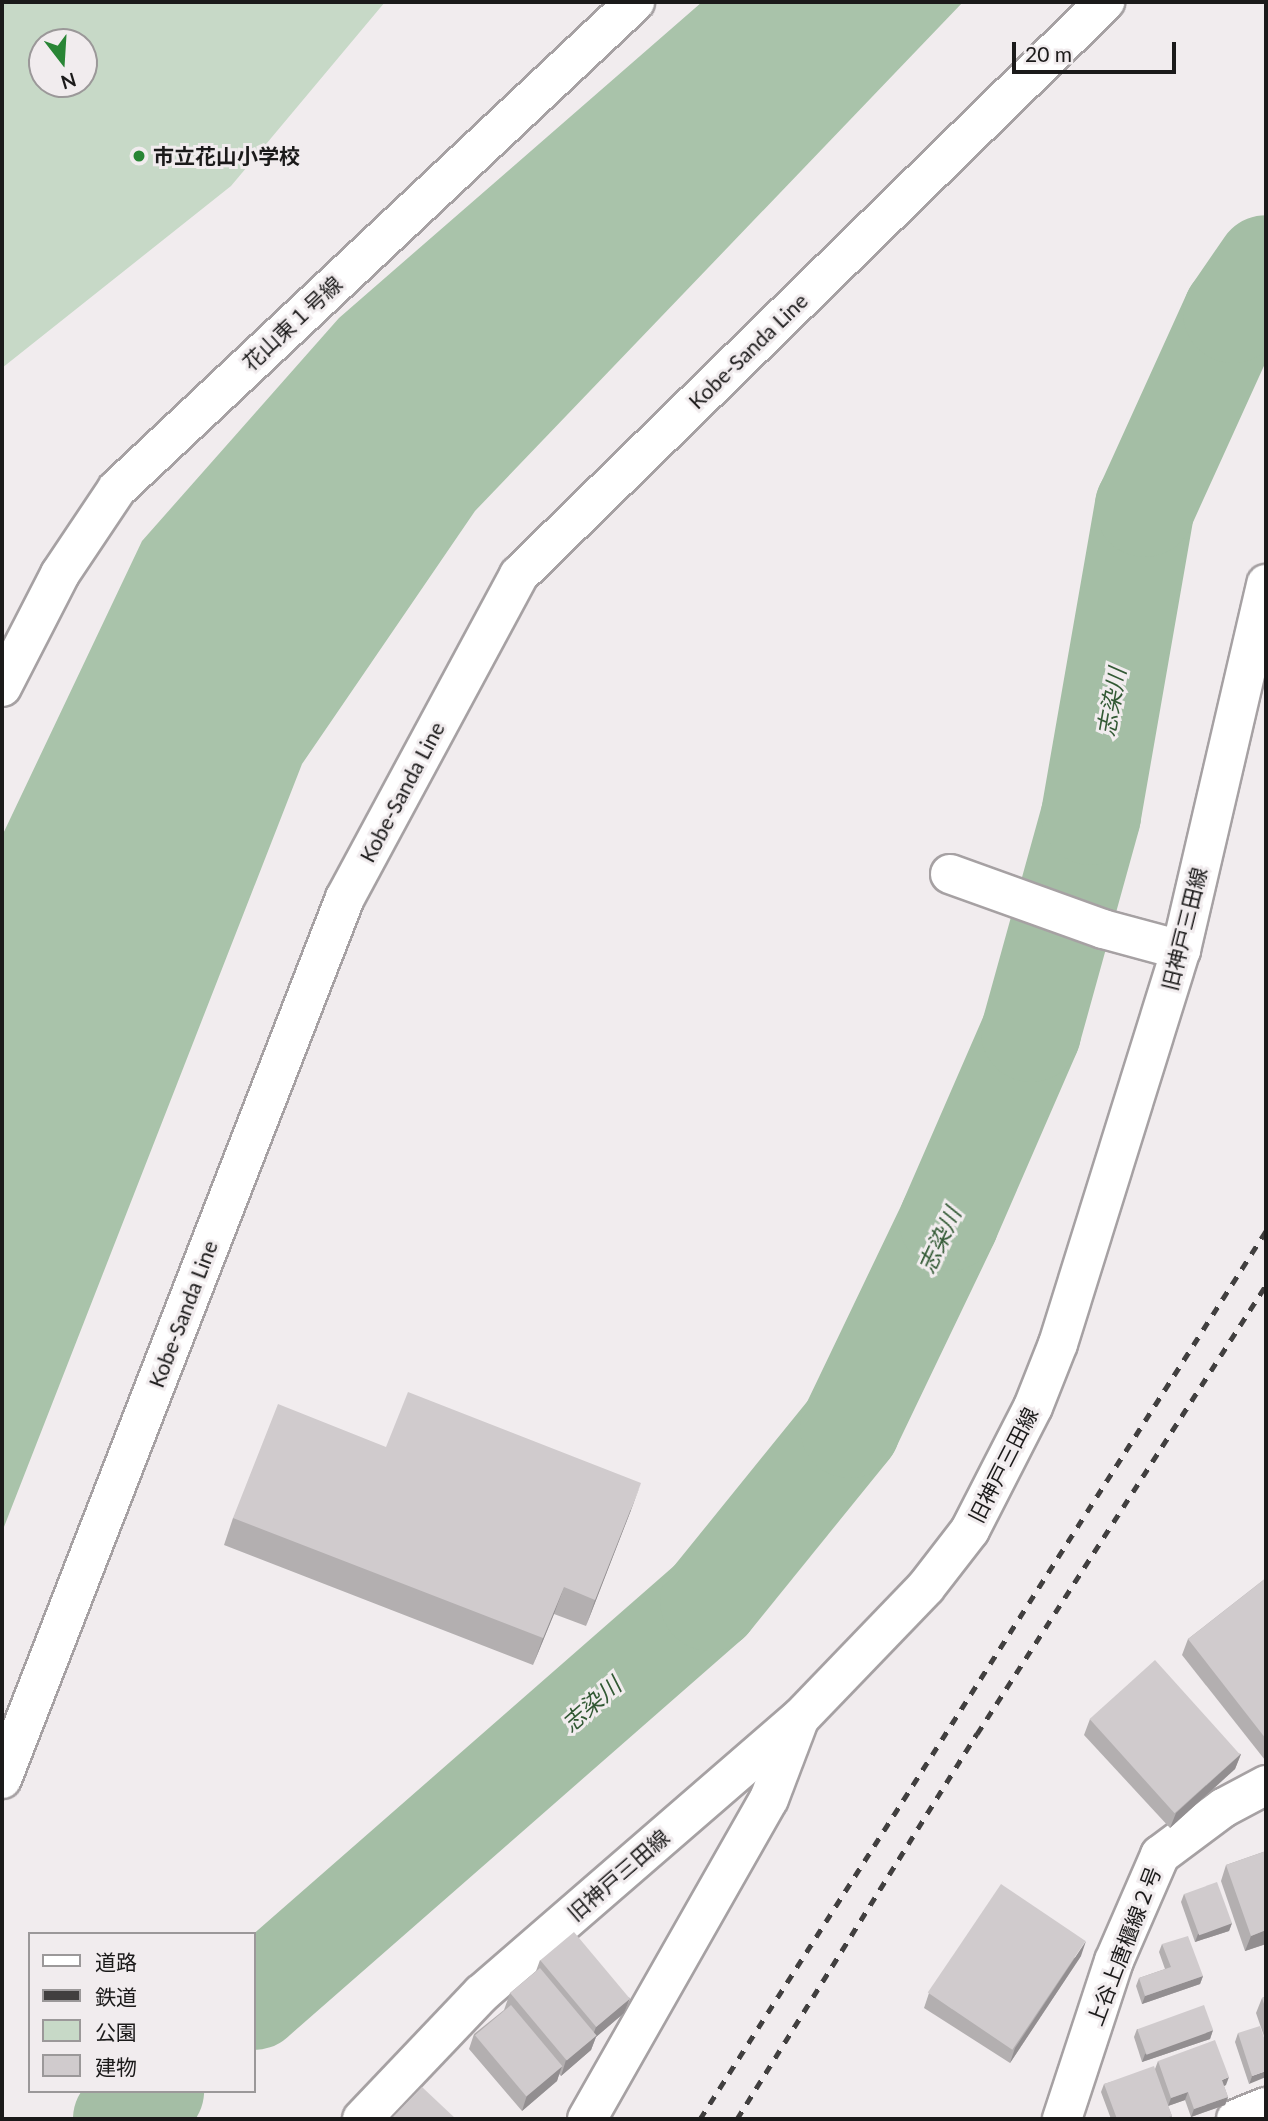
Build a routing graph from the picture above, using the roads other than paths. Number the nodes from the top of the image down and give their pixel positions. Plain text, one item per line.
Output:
1 (635, 2) edge
2 (1105, 2) edge
3 (1266, 584) edge
4 (2, 687) edge
5 (950, 874) dead end
6 (1181, 950) junction
7 (801, 1717) junction
8 (2, 1779) edge
9 (1266, 1785) edge
10 (1266, 2107) edge
11 (362, 2119) edge
12 (587, 2119) edge
13 (1062, 2119) edge
14 (1236, 2119) edge

1 - 4 street, 花山東１号線
2 - 8 street, Kobe-Sanda Line
3 - 6 street, 旧神戸三田線
5 - 6 street
6 - 7 street, 旧神戸三田線
7 - 11 street, 旧神戸三田線
7 - 12 street
9 - 13 street, 上谷上唐櫃線２号
10 - 14 street

